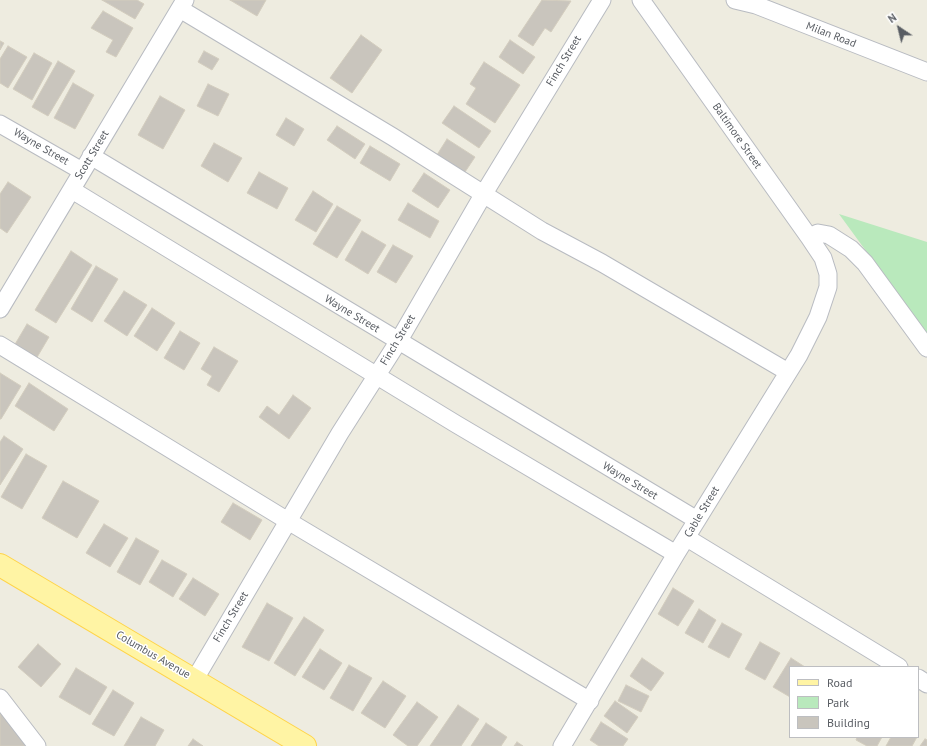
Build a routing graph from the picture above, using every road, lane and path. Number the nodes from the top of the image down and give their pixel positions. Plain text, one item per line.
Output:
1 (602, 0) edge
2 (642, 0) edge
3 (735, 0) edge
4 (183, 5) edge
5 (927, 72) edge
6 (0, 124) edge
7 (91, 156) junction
8 (82, 171) junction
9 (72, 190) junction
10 (483, 195) junction
11 (809, 237) junction
12 (828, 274) joint
13 (0, 309) edge
14 (398, 342) junction
15 (0, 345) edge
16 (927, 348) edge
17 (788, 372) junction
18 (378, 374) junction
19 (697, 520) junction
20 (288, 521) junction
21 (687, 538) junction
22 (676, 554) junction
23 (0, 565) edge
24 (897, 666) edge
25 (195, 679) junction
26 (590, 701) junction
27 (2, 705) edge
28 (37, 746) edge
29 (305, 746) edge
30 (562, 746) edge

1 - 10 street, Finch Street
2 - 11 street, Baltimore Street
3 - 5 street, Milan Road
4 - 7 street, Scott Street
4 - 10 street
6 - 8 street, Wayne Street
7 - 8 street, Scott Street
7 - 14 street, Wayne Street
8 - 9 street, Scott Street
9 - 13 street, Scott Street
9 - 18 street
10 - 14 street, Finch Street
10 - 17 street
11 - 12 street, Baltimore Street
11 - 16 street
12 - 17 street, Cable Street
14 - 18 street, Finch Street
14 - 19 street, Wayne Street
15 - 20 street
17 - 19 street, Cable Street
18 - 20 street, Finch Street
18 - 22 street
19 - 21 street, Cable Street
20 - 25 street, Finch Street
20 - 26 street
21 - 22 street, Cable Street
21 - 24 street
22 - 26 street, Cable Street
23 - 25 main road, Columbus Avenue
25 - 29 main road, Columbus Avenue
26 - 30 street, Cable Street
27 - 28 street

